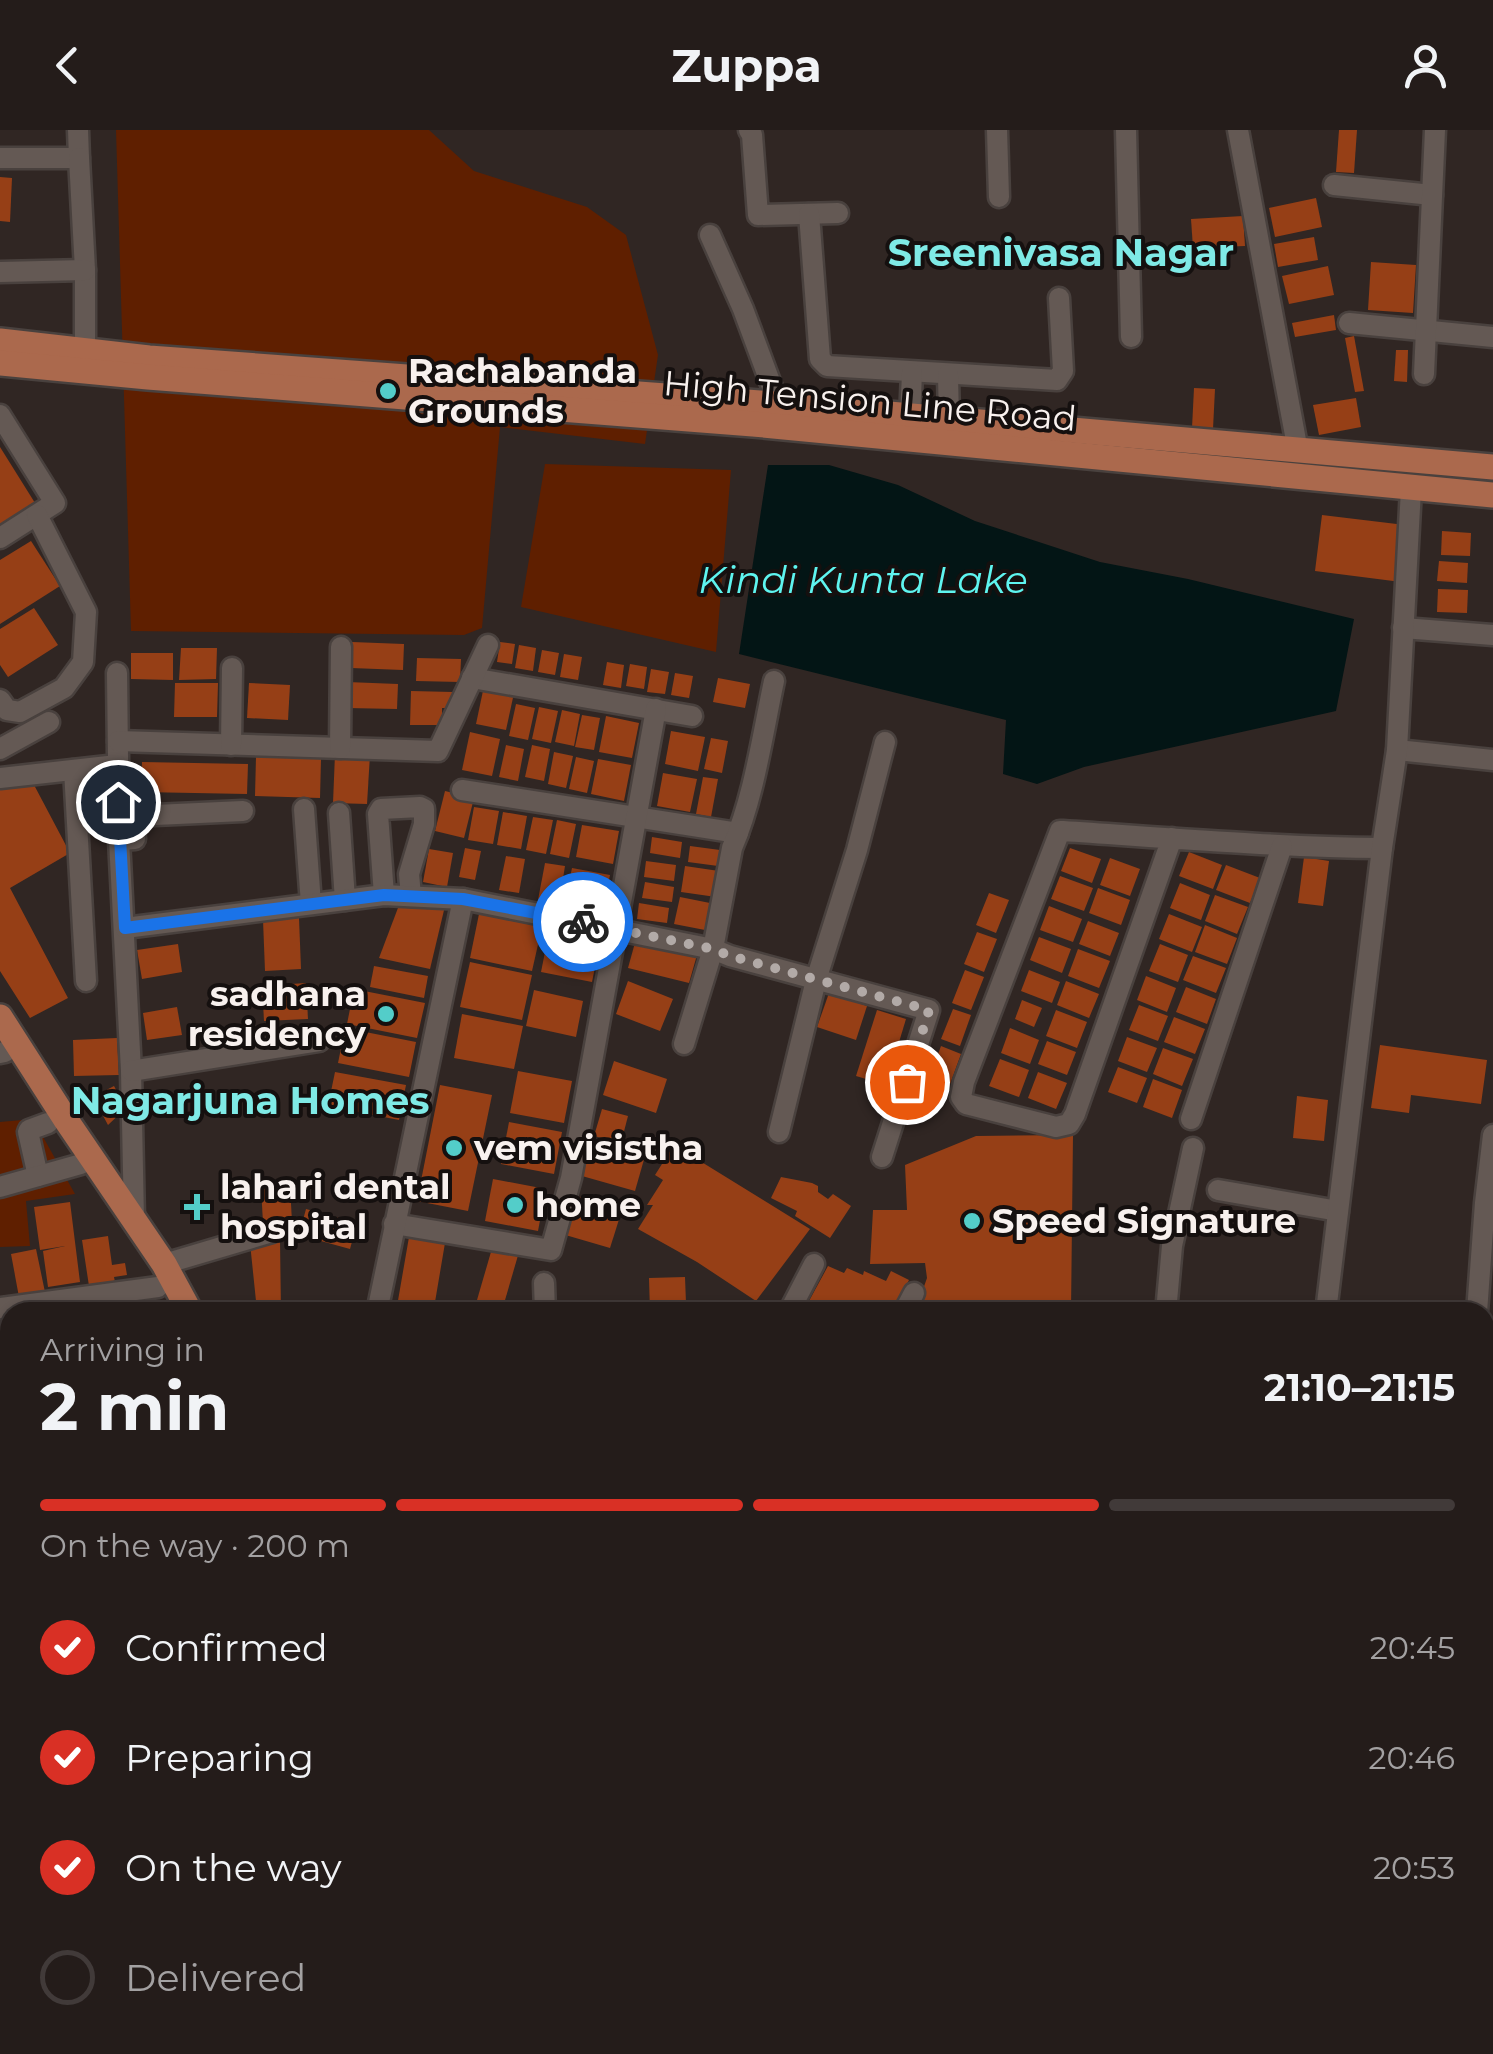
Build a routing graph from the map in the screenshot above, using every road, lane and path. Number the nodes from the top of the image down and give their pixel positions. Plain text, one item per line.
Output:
1 (78, 130) edge
2 (749, 130) edge
3 (997, 130) edge
4 (1126, 130) edge
5 (1238, 130) edge
6 (1434, 130) edge
7 (0, 158) edge
8 (79, 158) junction
9 (1334, 185) dead end
10 (1432, 195) junction
11 (999, 197) dead end
12 (810, 214) junction
13 (838, 214) dead end
14 (710, 235) dead end
15 (84, 270) junction
16 (0, 272) edge
17 (1059, 298) dead end
18 (1349, 323) dead end
19 (1426, 330) junction
20 (1493, 336) edge
21 (1131, 337) dead end
22 (0, 341) edge
23 (86, 351) junction
24 (0, 363) edge
25 (912, 373) junction
26 (1424, 374) dead end
27 (948, 375) junction
28 (0, 414) edge
29 (774, 415) junction
30 (910, 418) junction
31 (949, 421) junction
32 (1298, 451) junction
33 (1493, 467) edge
34 (1412, 489) junction
35 (1493, 496) edge
36 (37, 515) junction
37 (0, 538) edge
38 (1403, 628) junction
39 (1493, 635) edge
40 (488, 645) dead end
41 (341, 646) dead end
42 (232, 668) dead end
43 (116, 673) dead end
44 (472, 678) junction
45 (774, 682) dead end
46 (0, 700) edge
47 (656, 709) junction
48 (692, 716) dead end
49 (49, 722) dead end
50 (118, 741) junction
51 (885, 742) dead end
52 (231, 745) junction
53 (340, 748) junction
54 (0, 749) edge
55 (1397, 750) junction
56 (1493, 760) edge
57 (118, 766) junction
58 (74, 770) junction
59 (0, 778) edge
60 (462, 790) dead end
61 (304, 809) dead end
62 (243, 811) dead end
63 (339, 813) dead end
64 (636, 816) junction
65 (738, 834) junction
66 (1172, 838) junction
67 (119, 840) junction
68 (1282, 846) junction
69 (1382, 848) junction
70 (384, 895) junction
71 (411, 896) junction
72 (463, 899) junction
73 (345, 900) junction
74 (312, 904) junction
75 (125, 928) junction
76 (618, 928) junction
77 (713, 949) junction
78 (816, 980) junction
79 (86, 982) dead end
80 (0, 1018) edge
81 (319, 1041) dead end
82 (684, 1044) dead end
83 (2, 1050) edge
84 (131, 1070) junction
85 (1191, 1120) dead end
86 (48, 1123) junction
87 (779, 1132) dead end
88 (1493, 1135) edge
89 (1193, 1148) dead end
90 (882, 1157) dead end
91 (81, 1164) junction
92 (38, 1176) junction
93 (0, 1187) edge
94 (1218, 1190) dead end
95 (1489, 1204) edge
96 (1338, 1212) junction
97 (134, 1220) junction
98 (394, 1224) junction
99 (272, 1232) dead end
100 (814, 1264) dead end
101 (161, 1276) junction
102 (544, 1283) dead end
103 (914, 1293) dead end
104 (30, 1302) edge
105 (170, 1302) edge
106 (182, 1302) edge
107 (379, 1302) edge
108 (545, 1302) edge
109 (794, 1302) edge
110 (909, 1302) edge
111 (1167, 1302) edge
112 (1327, 1302) edge
113 (1478, 1302) edge

1 - 8 street
2 - 12 street
3 - 11 street
4 - 21 street
5 - 32 street
6 - 10 street
7 - 8 street
8 - 15 street
9 - 10 street
10 - 19 street
12 - 13 street
12 - 25 street
14 - 29 street
15 - 16 street
15 - 23 street
17 - 27 street
18 - 19 street
19 - 20 street
19 - 26 street
22 - 23 main road, High Tension Line Road
23 - 29 main road, High Tension Line Road
24 - 29 main road, High Tension Line Road
25 - 27 street
25 - 30 street
27 - 31 street
28 - 36 street
29 - 30 main road, High Tension Line Road
29 - 34 main road, High Tension Line Road
30 - 31 main road, High Tension Line Road
31 - 32 main road, High Tension Line Road
32 - 33 main road, High Tension Line Road
34 - 35 main road, High Tension Line Road
34 - 38 street
36 - 37 street
36 - 46 street
38 - 39 street
38 - 55 street
40 - 44 street
41 - 53 street
42 - 52 street
43 - 50 street
44 - 47 street
44 - 53 street
45 - 65 street
47 - 48 street
47 - 64 street
49 - 54 street
50 - 52 street
50 - 57 street
51 - 78 street
52 - 53 street
55 - 56 street
55 - 69 street
57 - 58 street
57 - 67 street
58 - 59 street
58 - 79 street
60 - 64 street
61 - 74 street
62 - 67 street
63 - 73 street
64 - 65 street
64 - 76 street
65 - 77 street
66 - 66 street
66 - 68 street
67 - 75 street
68 - 69 street
68 - 85 street
69 - 96 street
70 - 71 street
70 - 71 street
70 - 73 street
71 - 72 street
72 - 76 street
72 - 98 street
73 - 74 street
74 - 75 street
75 - 84 street
76 - 77 street
76 - 98 street
77 - 78 street
77 - 82 street
78 - 87 street
78 - 90 street
80 - 97 main road
81 - 84 street
83 - 86 main road
84 - 97 street
86 - 91 main road
86 - 92 street
88 - 95 street
89 - 111 street
91 - 92 street
91 - 101 main road
92 - 93 street
94 - 96 street
95 - 113 street
96 - 112 street
97 - 101 main road
98 - 107 street
99 - 101 street
100 - 109 street
101 - 104 street
101 - 105 main road
101 - 106 main road
102 - 108 street
103 - 110 street

